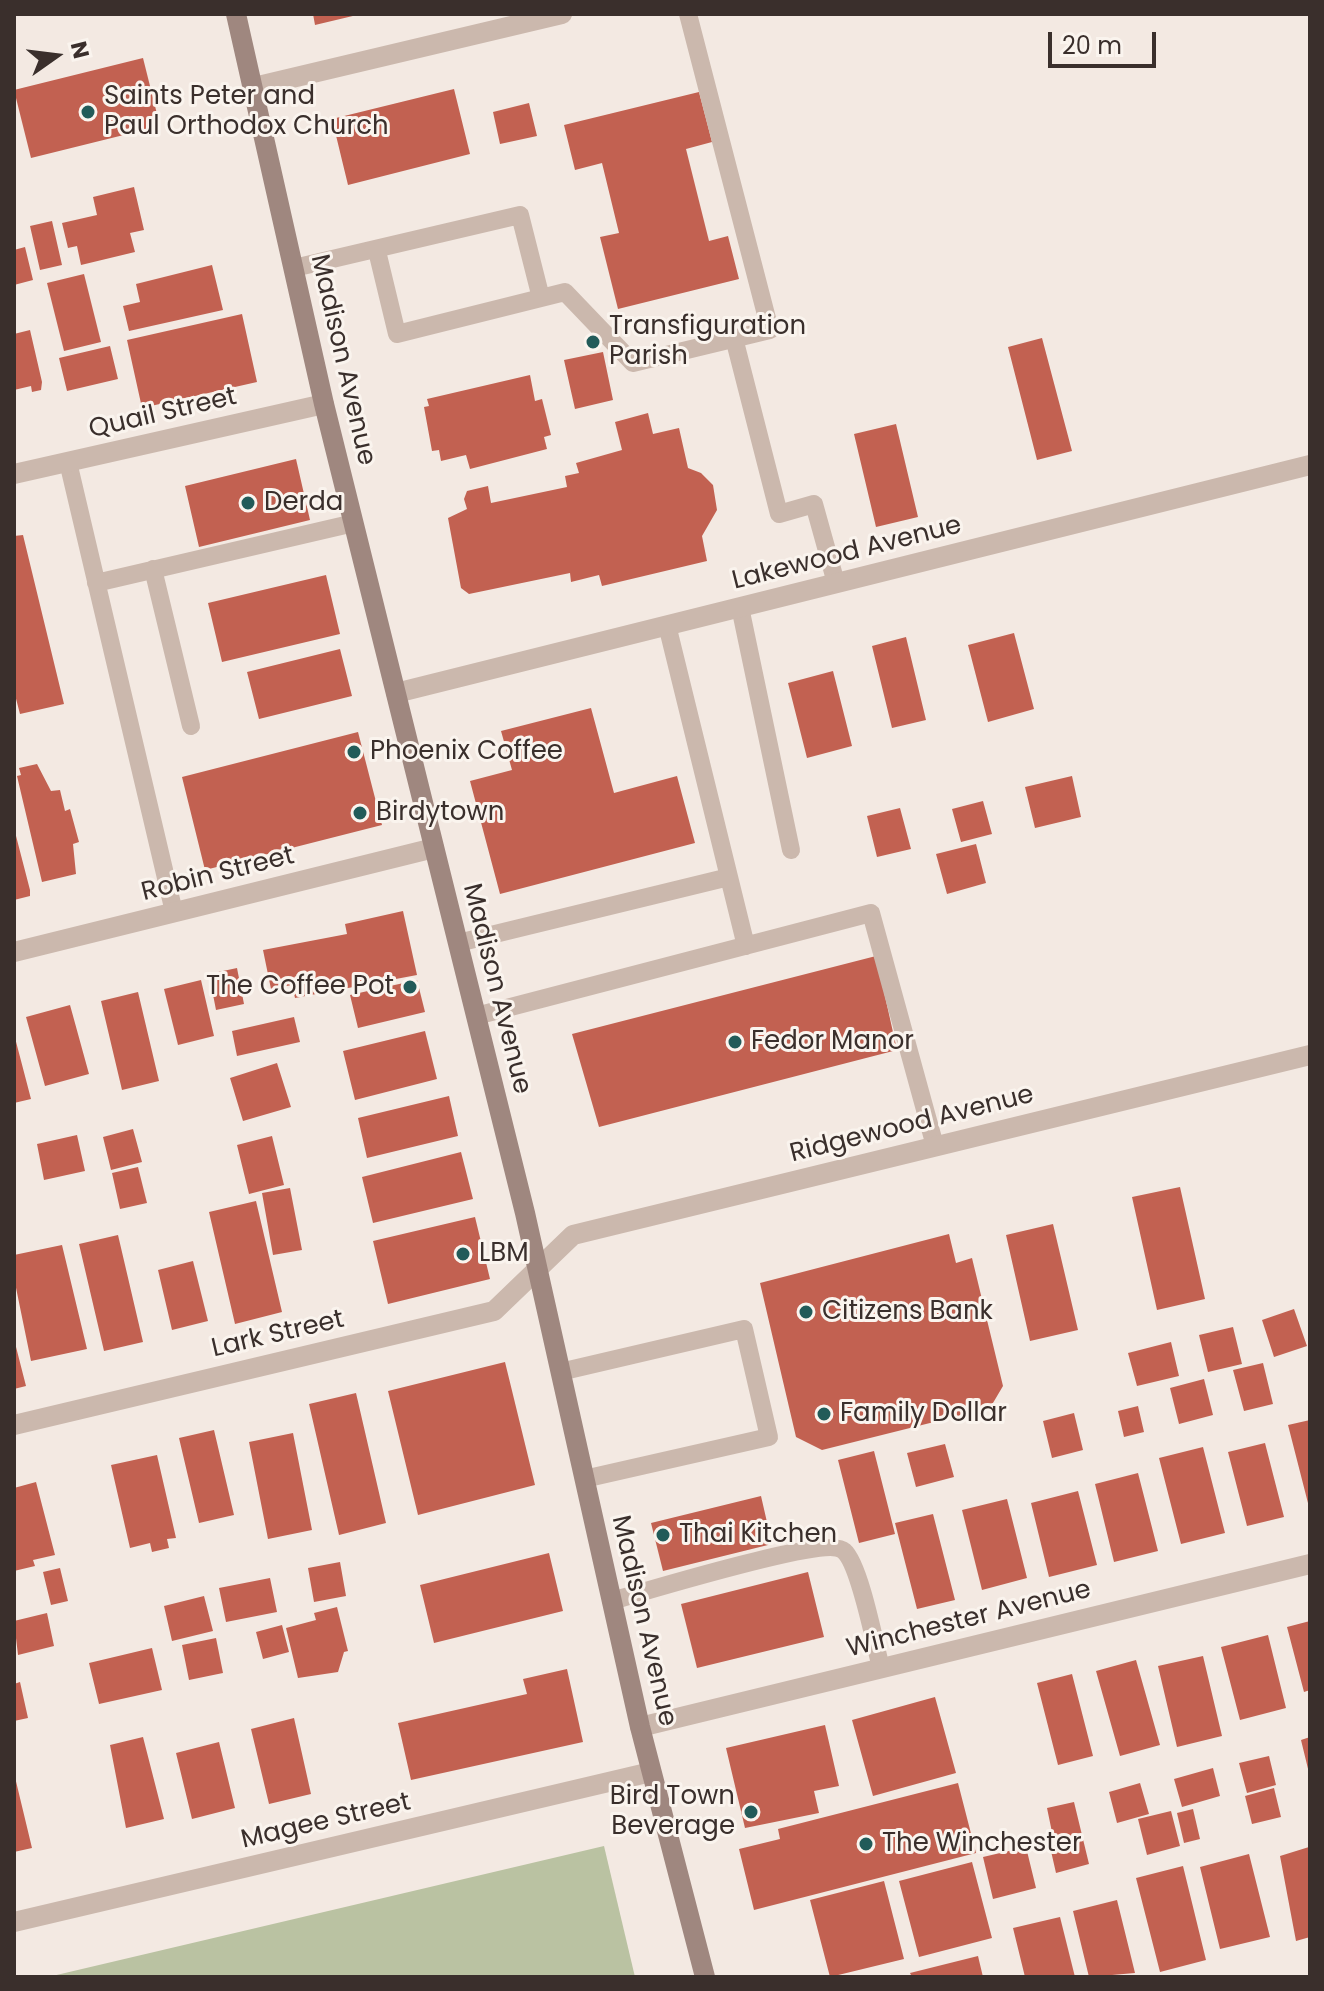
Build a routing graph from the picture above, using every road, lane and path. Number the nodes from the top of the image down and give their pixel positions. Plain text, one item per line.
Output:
1 (236, 14) edge
2 (562, 14) edge
3 (688, 14) edge
4 (254, 87) junction
5 (377, 251) junction
6 (294, 268) junction
7 (541, 298) junction
8 (734, 338) junction
9 (324, 404) junction
10 (68, 462) junction
11 (1310, 465) edge
12 (14, 474) edge
13 (354, 523) junction
14 (153, 569) junction
15 (96, 583) junction
16 (836, 583) junction
17 (740, 607) junction
18 (667, 625) junction
19 (396, 693) junction
20 (191, 726) dead end
21 (434, 848) junction
22 (791, 850) dead end
23 (729, 877) junction
24 (174, 912) junction
25 (458, 943) junction
26 (746, 946) junction
27 (14, 952) edge
28 (476, 1016) junction
29 (1310, 1055) edge
30 (935, 1146) junction
31 (537, 1267) junction
32 (560, 1372) junction
33 (14, 1425) edge
34 (584, 1479) junction
35 (1310, 1564) edge
36 (611, 1601) junction
37 (881, 1668) junction
38 (640, 1727) junction
39 (651, 1772) junction
40 (14, 1922) edge
41 (705, 1977) edge

1 - 4 main road, Madison Avenue
2 - 4 street
3 - 8 lane
4 - 6 main road, Madison Avenue
5 - 6 lane
5 - 7 lane
5 - 7 lane
6 - 9 main road, Madison Avenue
7 - 8 lane
8 - 16 lane
9 - 10 street, Quail Street
9 - 13 main road, Madison Avenue
10 - 12 street, Quail Street
10 - 15 lane
11 - 16 street, Lakewood Avenue
13 - 14 lane
13 - 19 main road, Madison Avenue
14 - 15 lane
14 - 20 lane
15 - 24 lane
16 - 17 street, Lakewood Avenue
17 - 18 street, Lakewood Avenue
17 - 22 lane
18 - 19 street, Lakewood Avenue
18 - 23 lane
19 - 21 main road, Madison Avenue
21 - 24 street, Robin Street
21 - 25 main road, Madison Avenue
23 - 25 lane
23 - 26 lane
24 - 27 street, Robin Street
25 - 28 main road, Madison Avenue
26 - 28 lane
26 - 30 lane
28 - 31 main road, Madison Avenue
29 - 30 street, Ridgewood Avenue
30 - 31 street, Ridgewood Avenue
31 - 32 main road, Madison Avenue
31 - 33 street, Lark Street
32 - 34 main road, Madison Avenue
32 - 34 lane
34 - 36 main road, Madison Avenue
35 - 37 street, Winchester Avenue
36 - 37 lane
36 - 38 main road, Madison Avenue
37 - 38 street, Winchester Avenue
38 - 39 main road, Madison Avenue
39 - 40 street, Magee Street
39 - 41 main road, Madison Avenue

